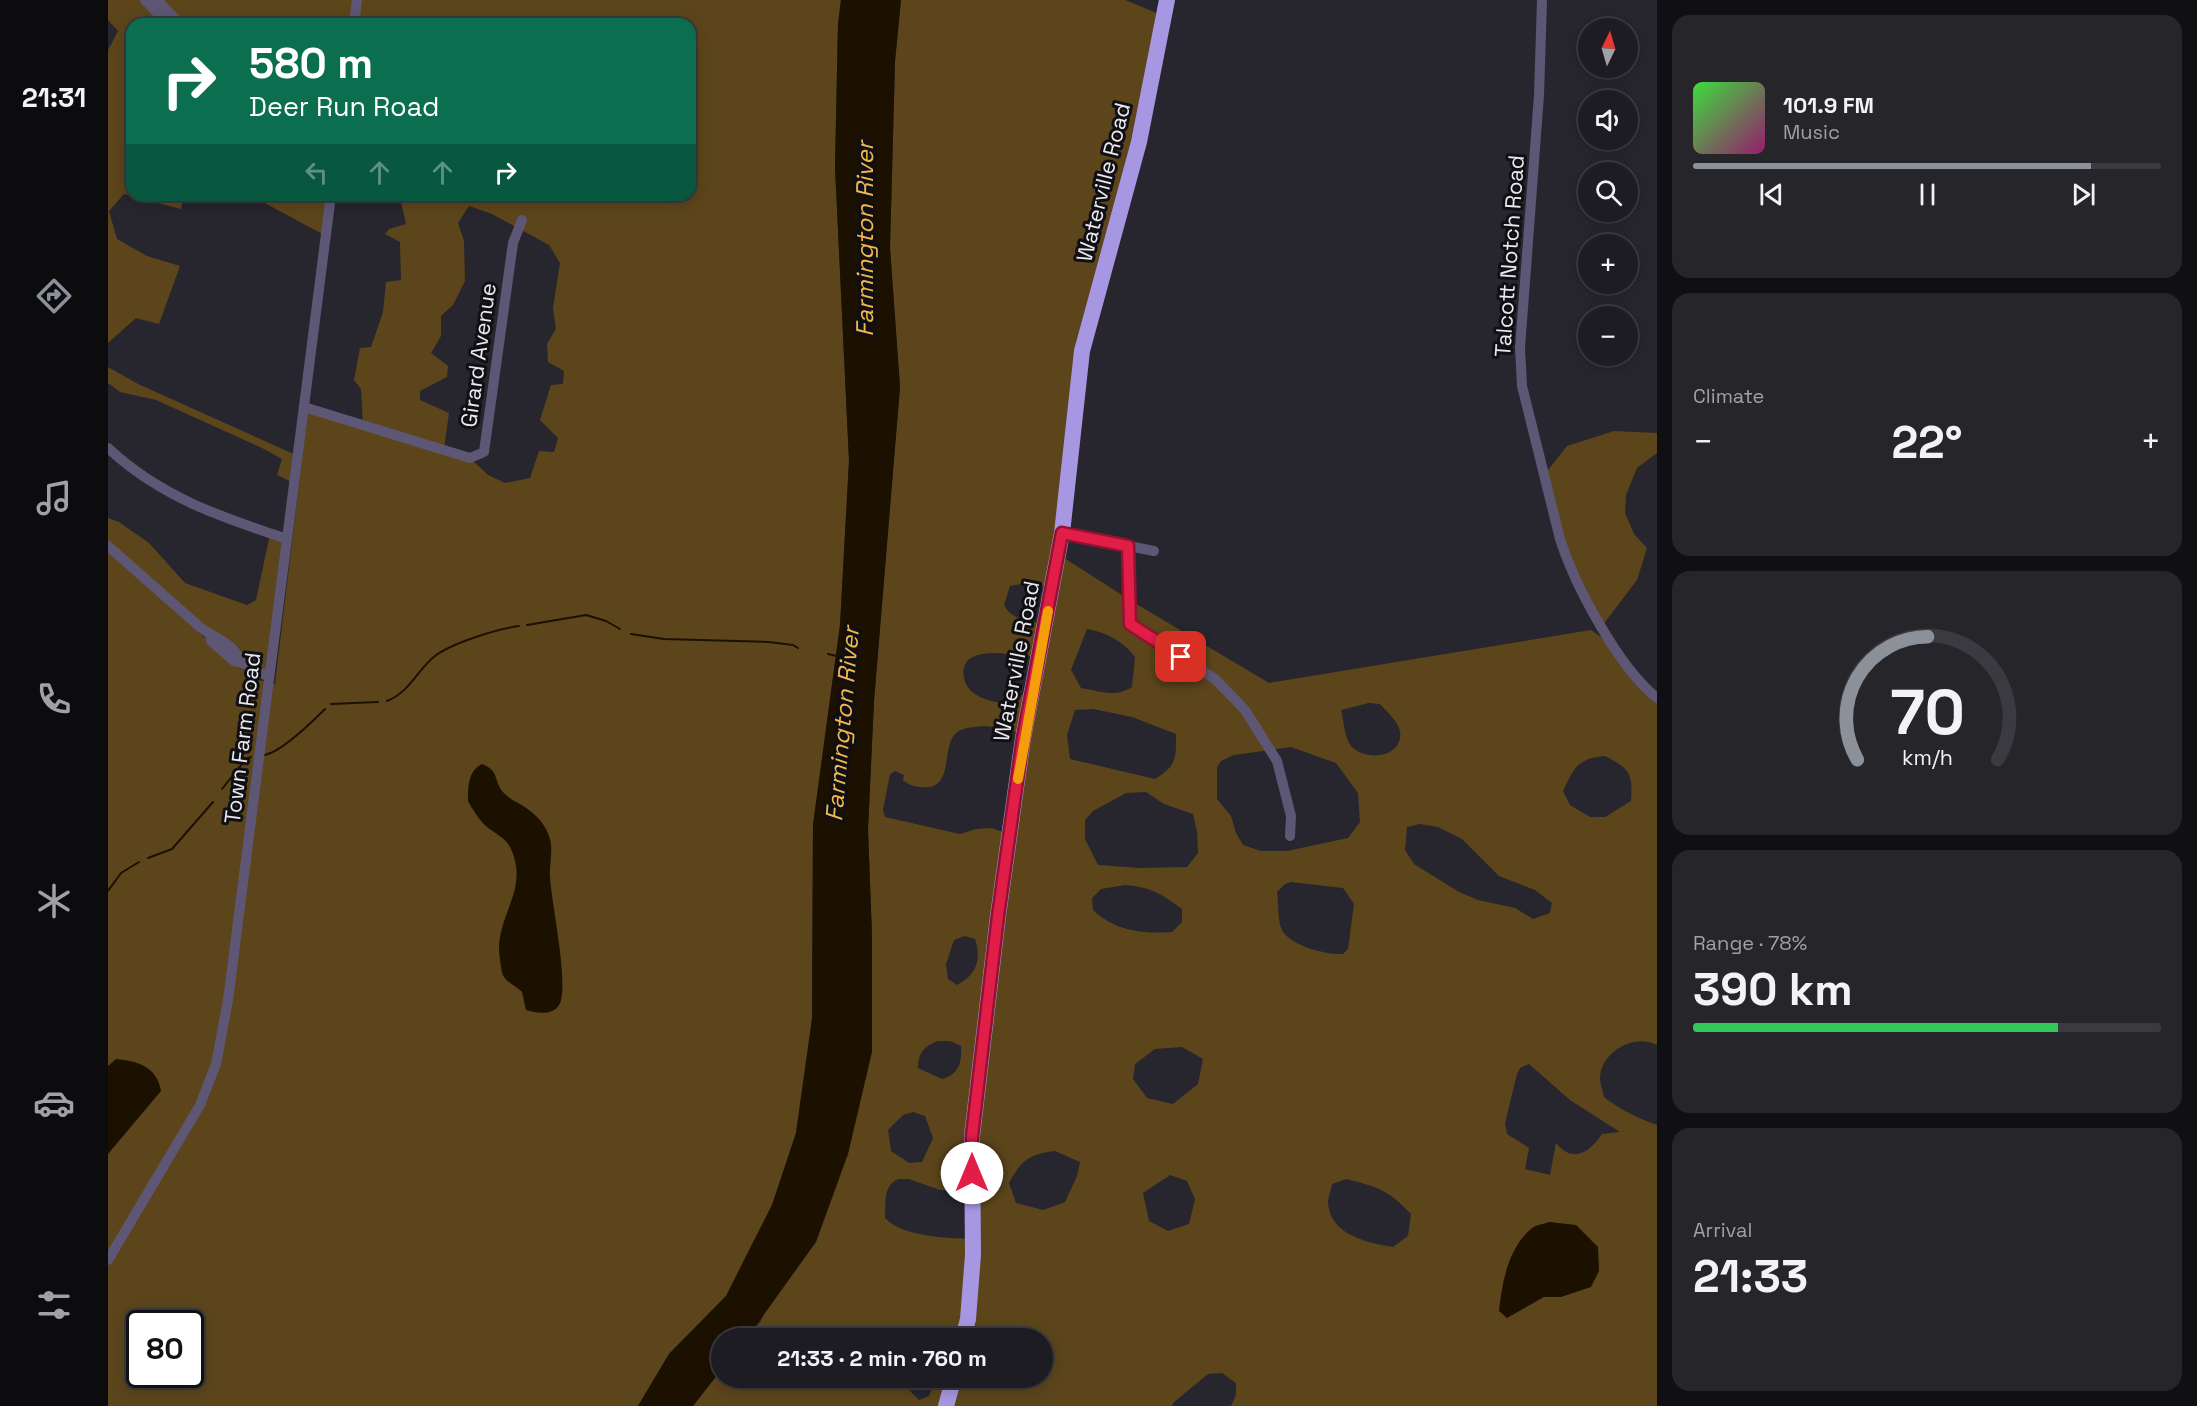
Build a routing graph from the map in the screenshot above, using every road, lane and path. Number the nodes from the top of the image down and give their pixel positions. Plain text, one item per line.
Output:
1 (145, 0) edge
2 (157, 0) edge
3 (357, 0) edge
4 (1167, 0) edge
5 (1542, 0) edge
6 (162, 18) edge
7 (174, 18) edge
8 (355, 18) edge
9 (330, 201) edge
10 (522, 220) dead end
11 (304, 407) junction
12 (108, 448) edge
13 (1062, 533) junction
14 (287, 539) junction
15 (108, 546) edge
16 (1128, 546) junction
17 (1154, 551) dead end
18 (269, 677) junction
19 (1657, 698) edge
20 (1290, 837) dead end
21 (108, 1260) edge
22 (966, 1328) edge
23 (951, 1388) edge
24 (946, 1406) edge

1 - 6 street
2 - 7 street
3 - 8 street
4 - 13 highway, Waterville Road
5 - 19 street, Talcott Notch Road
9 - 11 street, Town Farm Road
10 - 11 street, Girard Avenue
11 - 14 street, Town Farm Road
12 - 14 street
13 - 16 street
13 - 22 highway, Waterville Road
14 - 18 street, Town Farm Road
15 - 18 street
16 - 17 street
16 - 20 street
18 - 21 street, Town Farm Road
23 - 24 highway

